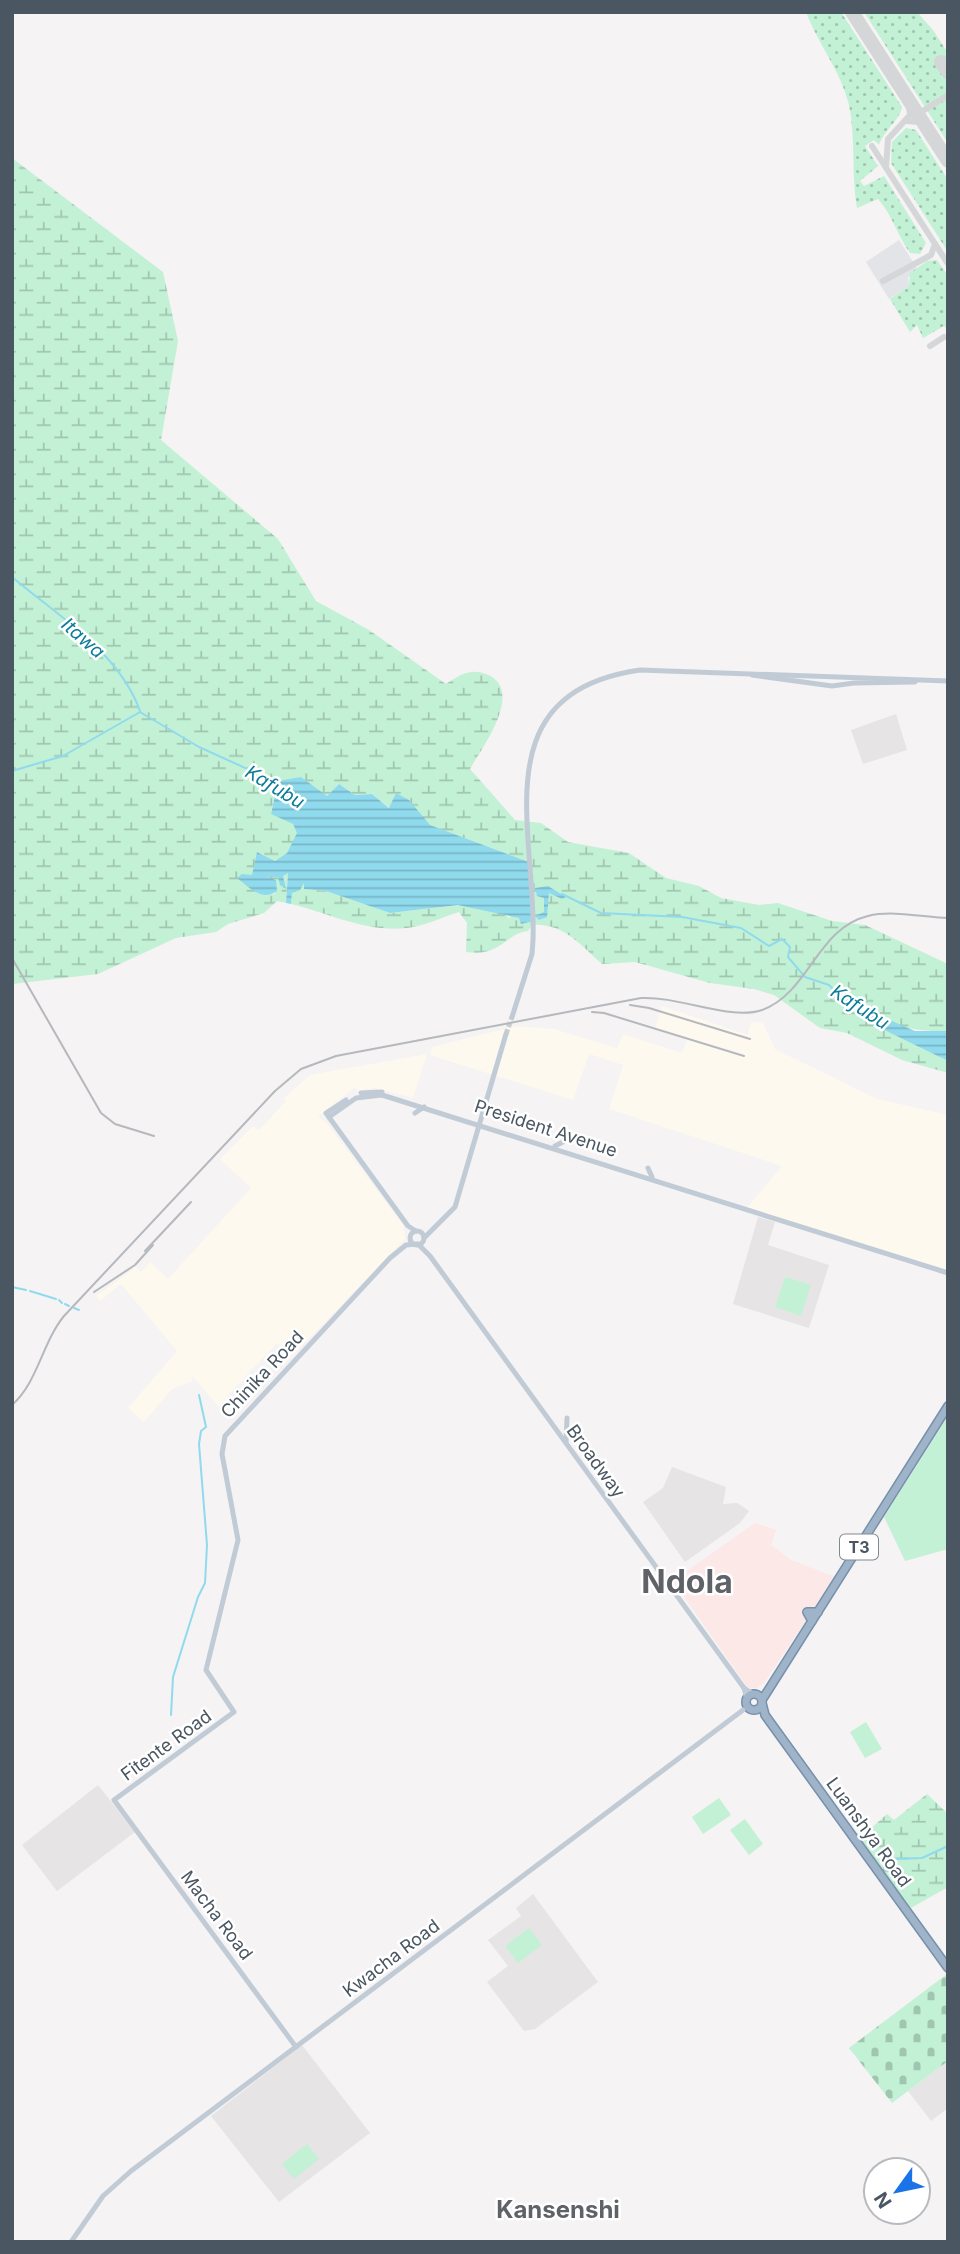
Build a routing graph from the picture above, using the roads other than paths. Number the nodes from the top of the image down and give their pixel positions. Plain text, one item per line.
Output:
1 (774, 676) junction
2 (894, 681) junction
3 (948, 681) edge
4 (512, 1017) tunnel mouth
5 (506, 1034) tunnel mouth
6 (397, 1098) junction
7 (409, 1103) junction
8 (424, 1107) junction
9 (484, 1113) junction
10 (480, 1125) junction
11 (555, 1147) junction
12 (570, 1152) junction
13 (638, 1174) junction
14 (652, 1178) junction
15 (414, 1233) junction
16 (420, 1242) junction
17 (406, 1245) junction
18 (948, 1273) edge
19 (948, 1406) edge
20 (568, 1418) dead end
21 (566, 1442) junction
22 (754, 1699) junction
23 (750, 1710) junction
24 (234, 1712) joint
25 (765, 1715) junction
26 (114, 1800) joint
27 (948, 1968) edge
28 (296, 2047) junction
29 (71, 2242) edge

1 - 2 main road
1 - 2 main road
1 - 4 main road
2 - 3 main road
5 - 9 main road
6 - 7 main road, President Avenue
6 - 10 main road, President Avenue
6 - 15 main road, President Avenue
7 - 8 main road, President Avenue
7 - 8 main road
8 - 10 main road, President Avenue
9 - 10 main road
9 - 10 main road
10 - 11 main road, President Avenue
10 - 15 main road
10 - 16 main road
11 - 12 main road, President Avenue
11 - 12 main road
11 - 12 main road
12 - 13 main road, President Avenue
13 - 14 main road, President Avenue
13 - 14 main road
13 - 14 main road
14 - 18 main road, President Avenue
15 - 16 main road
15 - 16 main road
15 - 17 main road
16 - 17 main road
16 - 21 main road, Broadway
17 - 24 main road, Chinika Road
19 - 22 highway, T3
20 - 21 main road
21 - 22 main road, Broadway
22 - 23 highway
22 - 23 main road
22 - 25 highway
23 - 25 highway
23 - 28 main road, Kwacha Road
24 - 26 main road, Fitente Road
25 - 27 highway, Luanshya Road
26 - 28 main road, Macha Road
28 - 29 main road, Kwacha Road

